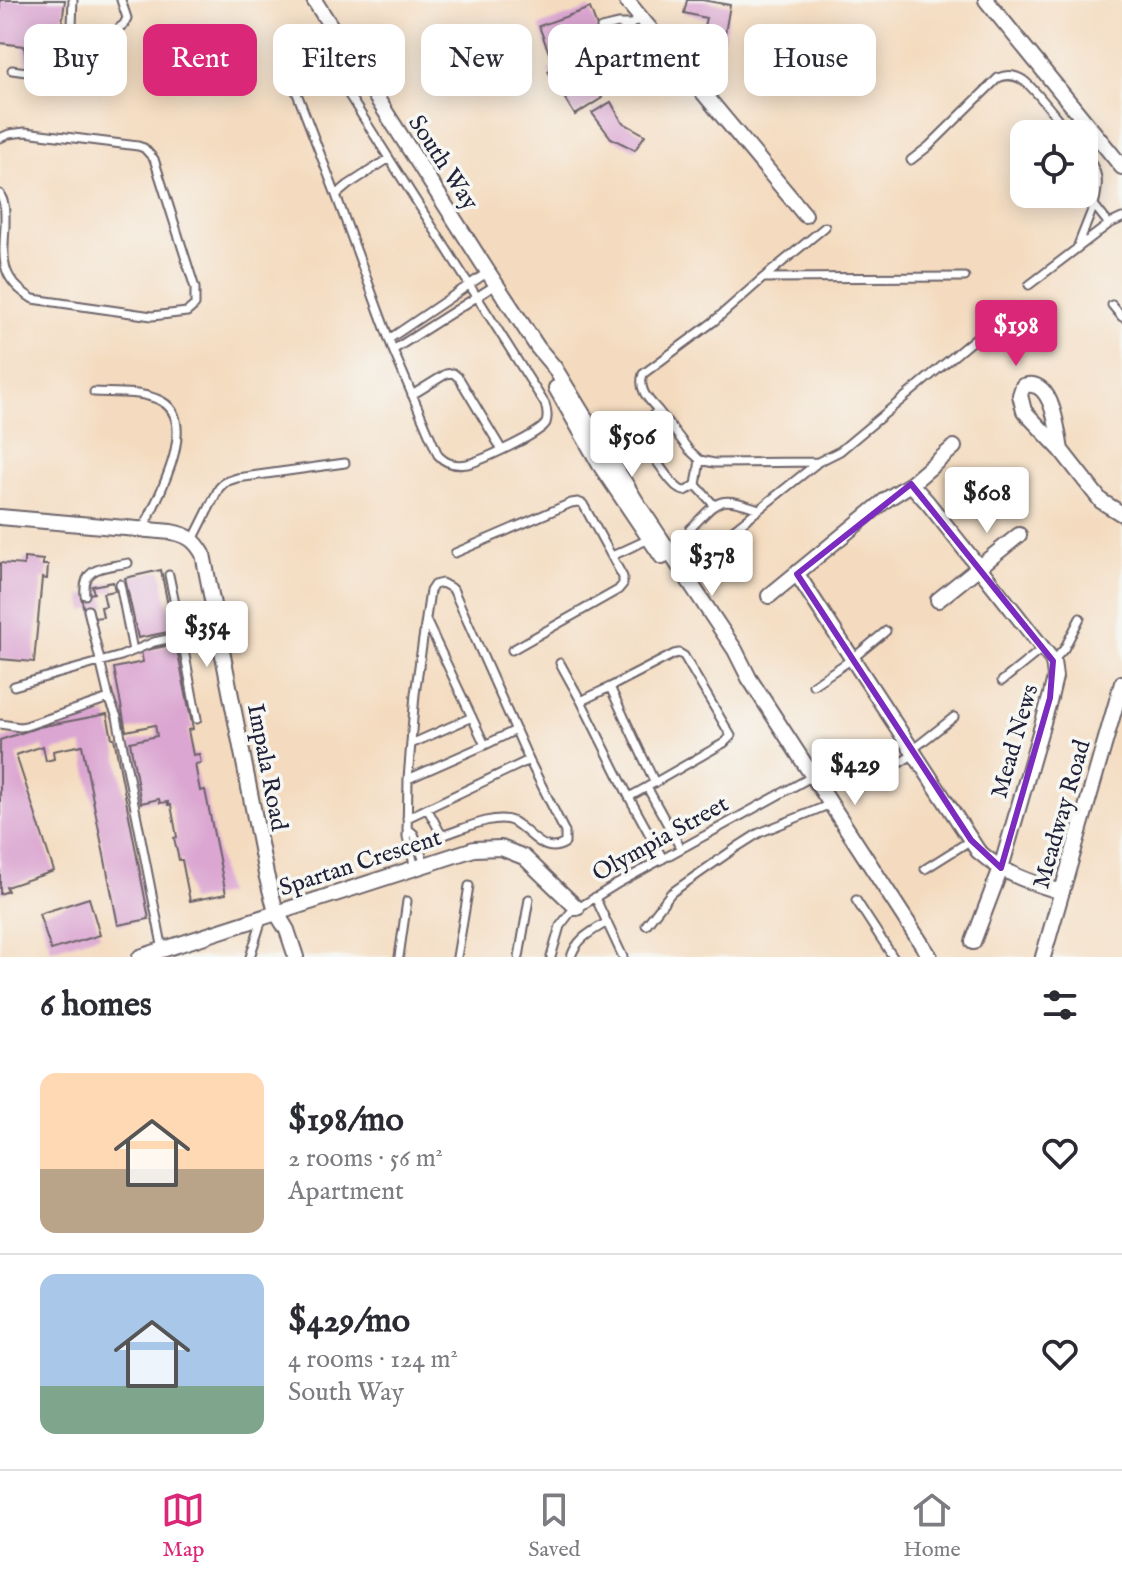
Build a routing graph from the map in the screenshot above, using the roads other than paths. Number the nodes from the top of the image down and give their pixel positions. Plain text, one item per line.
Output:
1 (73, 0) edge
2 (121, 0) edge
3 (314, 0) edge
4 (626, 0) edge
5 (986, 0) edge
6 (636, 21) junction
7 (70, 24) edge
8 (124, 24) edge
9 (329, 24) edge
10 (618, 24) edge
11 (632, 24) edge
12 (12, 70) dead end
13 (24, 71) edge
14 (298, 96) edge
15 (349, 96) edge
16 (375, 96) edge
17 (1058, 120) edge
18 (0, 138) edge
19 (388, 159) junction
20 (911, 160) dead end
21 (1122, 167) edge
22 (0, 194) edge
23 (336, 195) junction
24 (1093, 208) edge
25 (1096, 208) edge
26 (805, 215) dead end
27 (1122, 218) edge
28 (1109, 224) junction
29 (825, 227) dead end
30 (1077, 248) junction
31 (965, 277) dead end
32 (492, 278) junction
33 (763, 278) junction
34 (469, 284) junction
35 (1029, 285) dead end
36 (477, 298) junction
37 (1112, 305) dead end
38 (1009, 310) dead end
39 (1122, 317) edge
40 (389, 339) junction
41 (393, 350) junction
42 (94, 392) dead end
43 (412, 395) junction
44 (658, 410) junction
45 (954, 447) dead end
46 (502, 450) junction
47 (1061, 450) dead end
48 (652, 455) dead end
49 (700, 460) junction
50 (605, 462) junction
51 (818, 462) junction
52 (345, 463) dead end
53 (911, 484) junction
54 (696, 485) junction
55 (714, 505) junction
56 (759, 509) junction
57 (1122, 514) edge
58 (0, 517) edge
59 (143, 529) junction
60 (690, 529) dead end
61 (1019, 535) dead end
62 (654, 536) junction
63 (193, 540) junction
64 (455, 553) dead end
65 (704, 553) dead end
66 (612, 556) junction
67 (128, 563) dead end
68 (978, 566) junction
69 (797, 574) junction
70 (169, 575) dead end
71 (120, 584) dead end
72 (85, 595) dead end
73 (769, 596) dead end
74 (938, 600) dead end
75 (88, 610) dead end
76 (214, 611) junction
77 (178, 618) junction
78 (425, 618) junction
79 (1080, 618) dead end
80 (886, 631) dead end
81 (182, 636) junction
82 (1043, 648) junction
83 (512, 650) dead end
84 (133, 651) junction
85 (852, 659) junction
86 (1053, 661) junction
87 (100, 662) junction
88 (560, 663) dead end
89 (1002, 681) dead end
90 (1122, 683) edge
91 (813, 685) dead end
92 (14, 686) dead end
93 (610, 687) junction
94 (109, 698) junction
95 (581, 701) junction
96 (472, 717) junction
97 (954, 717) dead end
98 (197, 719) dead end
99 (0, 724) edge
100 (516, 730) junction
101 (411, 744) junction
102 (485, 745) junction
103 (913, 752) junction
104 (529, 760) junction
105 (813, 776) junction
106 (408, 779) junction
107 (655, 783) junction
108 (864, 785) dead end
109 (647, 787) junction
110 (629, 797) junction
111 (831, 804) junction
112 (427, 808) junction
113 (407, 818) junction
114 (971, 840) junction
115 (681, 849) junction
116 (663, 859) junction
117 (420, 866) junction
118 (1001, 868) junction
119 (925, 869) dead end
120 (469, 886) dead end
121 (1062, 892) junction
122 (595, 897) junction
123 (529, 899) dead end
124 (856, 900) dead end
125 (407, 901) dead end
126 (577, 908) junction
127 (269, 914) junction
128 (607, 922) junction
129 (646, 925) dead end
130 (973, 942) dead end
131 (163, 950) junction
132 (140, 957) edge
133 (250, 957) edge
134 (296, 957) edge
135 (399, 957) edge
136 (457, 957) edge
137 (519, 957) edge
138 (551, 957) edge
139 (571, 957) edge
140 (623, 957) edge
141 (893, 957) edge
142 (930, 957) edge
143 (1043, 957) edge

1 - 7 lane
2 - 8 lane
3 - 9 street, South Way
4 - 6 street
5 - 21 street
6 - 10 lane
6 - 11 lane
6 - 26 street
12 - 13 lane
14 - 23 lane
15 - 19 lane
16 - 32 street, South Way
17 - 20 lane
18 - 22 lane
19 - 23 lane
19 - 34 lane
23 - 40 lane
24 - 30 lane
25 - 28 lane
27 - 28 lane
28 - 30 lane
29 - 33 lane
30 - 35 lane
31 - 33 lane
32 - 34 lane
32 - 36 lane
32 - 50 street, South Way
33 - 44 lane
34 - 36 lane
34 - 40 lane
36 - 41 lane
36 - 46 lane
37 - 39 lane
38 - 51 lane
40 - 41 lane
41 - 43 lane
42 - 59 lane
43 - 46 lane
43 - 46 lane
44 - 49 lane
44 - 50 lane
45 - 53 street
47 - 57 street
48 - 54 lane
49 - 51 lane
49 - 54 lane
50 - 62 street, South Way
51 - 56 lane
52 - 63 lane
53 - 68 street, Mead News
53 - 69 street
54 - 55 lane
55 - 56 lane
55 - 60 lane
56 - 65 lane
58 - 59 street
59 - 63 street
61 - 68 street
62 - 66 lane
62 - 105 street, South Way
63 - 76 street, Impala Road
64 - 66 lane
66 - 83 lane
67 - 72 lane
68 - 74 street
68 - 82 street, Mead News
69 - 73 street
69 - 85 street
70 - 77 lane
71 - 84 lane
75 - 87 lane
76 - 77 lane
76 - 127 street, Impala Road
77 - 81 lane
78 - 96 lane
78 - 100 lane
78 - 101 lane
79 - 86 lane
80 - 85 lane
81 - 84 lane
81 - 98 lane
82 - 86 street, Mead News
82 - 89 lane
84 - 87 lane
85 - 91 lane
85 - 103 street
86 - 118 street, Mead News
87 - 92 lane
87 - 94 lane
88 - 95 lane
90 - 121 street, Meadway Road
93 - 95 lane
93 - 107 lane
93 - 107 lane
94 - 99 lane
94 - 131 lane
95 - 110 lane
96 - 101 lane
96 - 102 lane
97 - 103 lane
100 - 102 lane
100 - 104 lane
101 - 106 lane
102 - 106 lane
103 - 108 lane
103 - 114 street
104 - 112 lane
104 - 112 lane
105 - 111 street, South Way
105 - 115 lane, Olympia Street
106 - 113 lane
107 - 109 lane
109 - 110 lane
109 - 115 lane
110 - 116 lane
111 - 129 lane
111 - 142 street, South Way
112 - 113 lane
113 - 117 lane
114 - 118 street
114 - 119 lane
115 - 116 lane, Olympia Street
116 - 122 lane, Olympia Street
117 - 126 street, Spartan Crescent
117 - 127 street, Spartan Crescent
118 - 121 street
118 - 130 street, Mead News
120 - 136 lane
121 - 143 street, Meadway Road
122 - 126 lane, Olympia Street
122 - 128 lane
123 - 137 lane
124 - 141 lane
125 - 135 lane
126 - 138 lane, Olympia Street
127 - 131 street, Spartan Crescent
127 - 133 lane
127 - 134 street, Impala Road
128 - 139 lane
128 - 140 lane
131 - 132 street, Spartan Crescent

